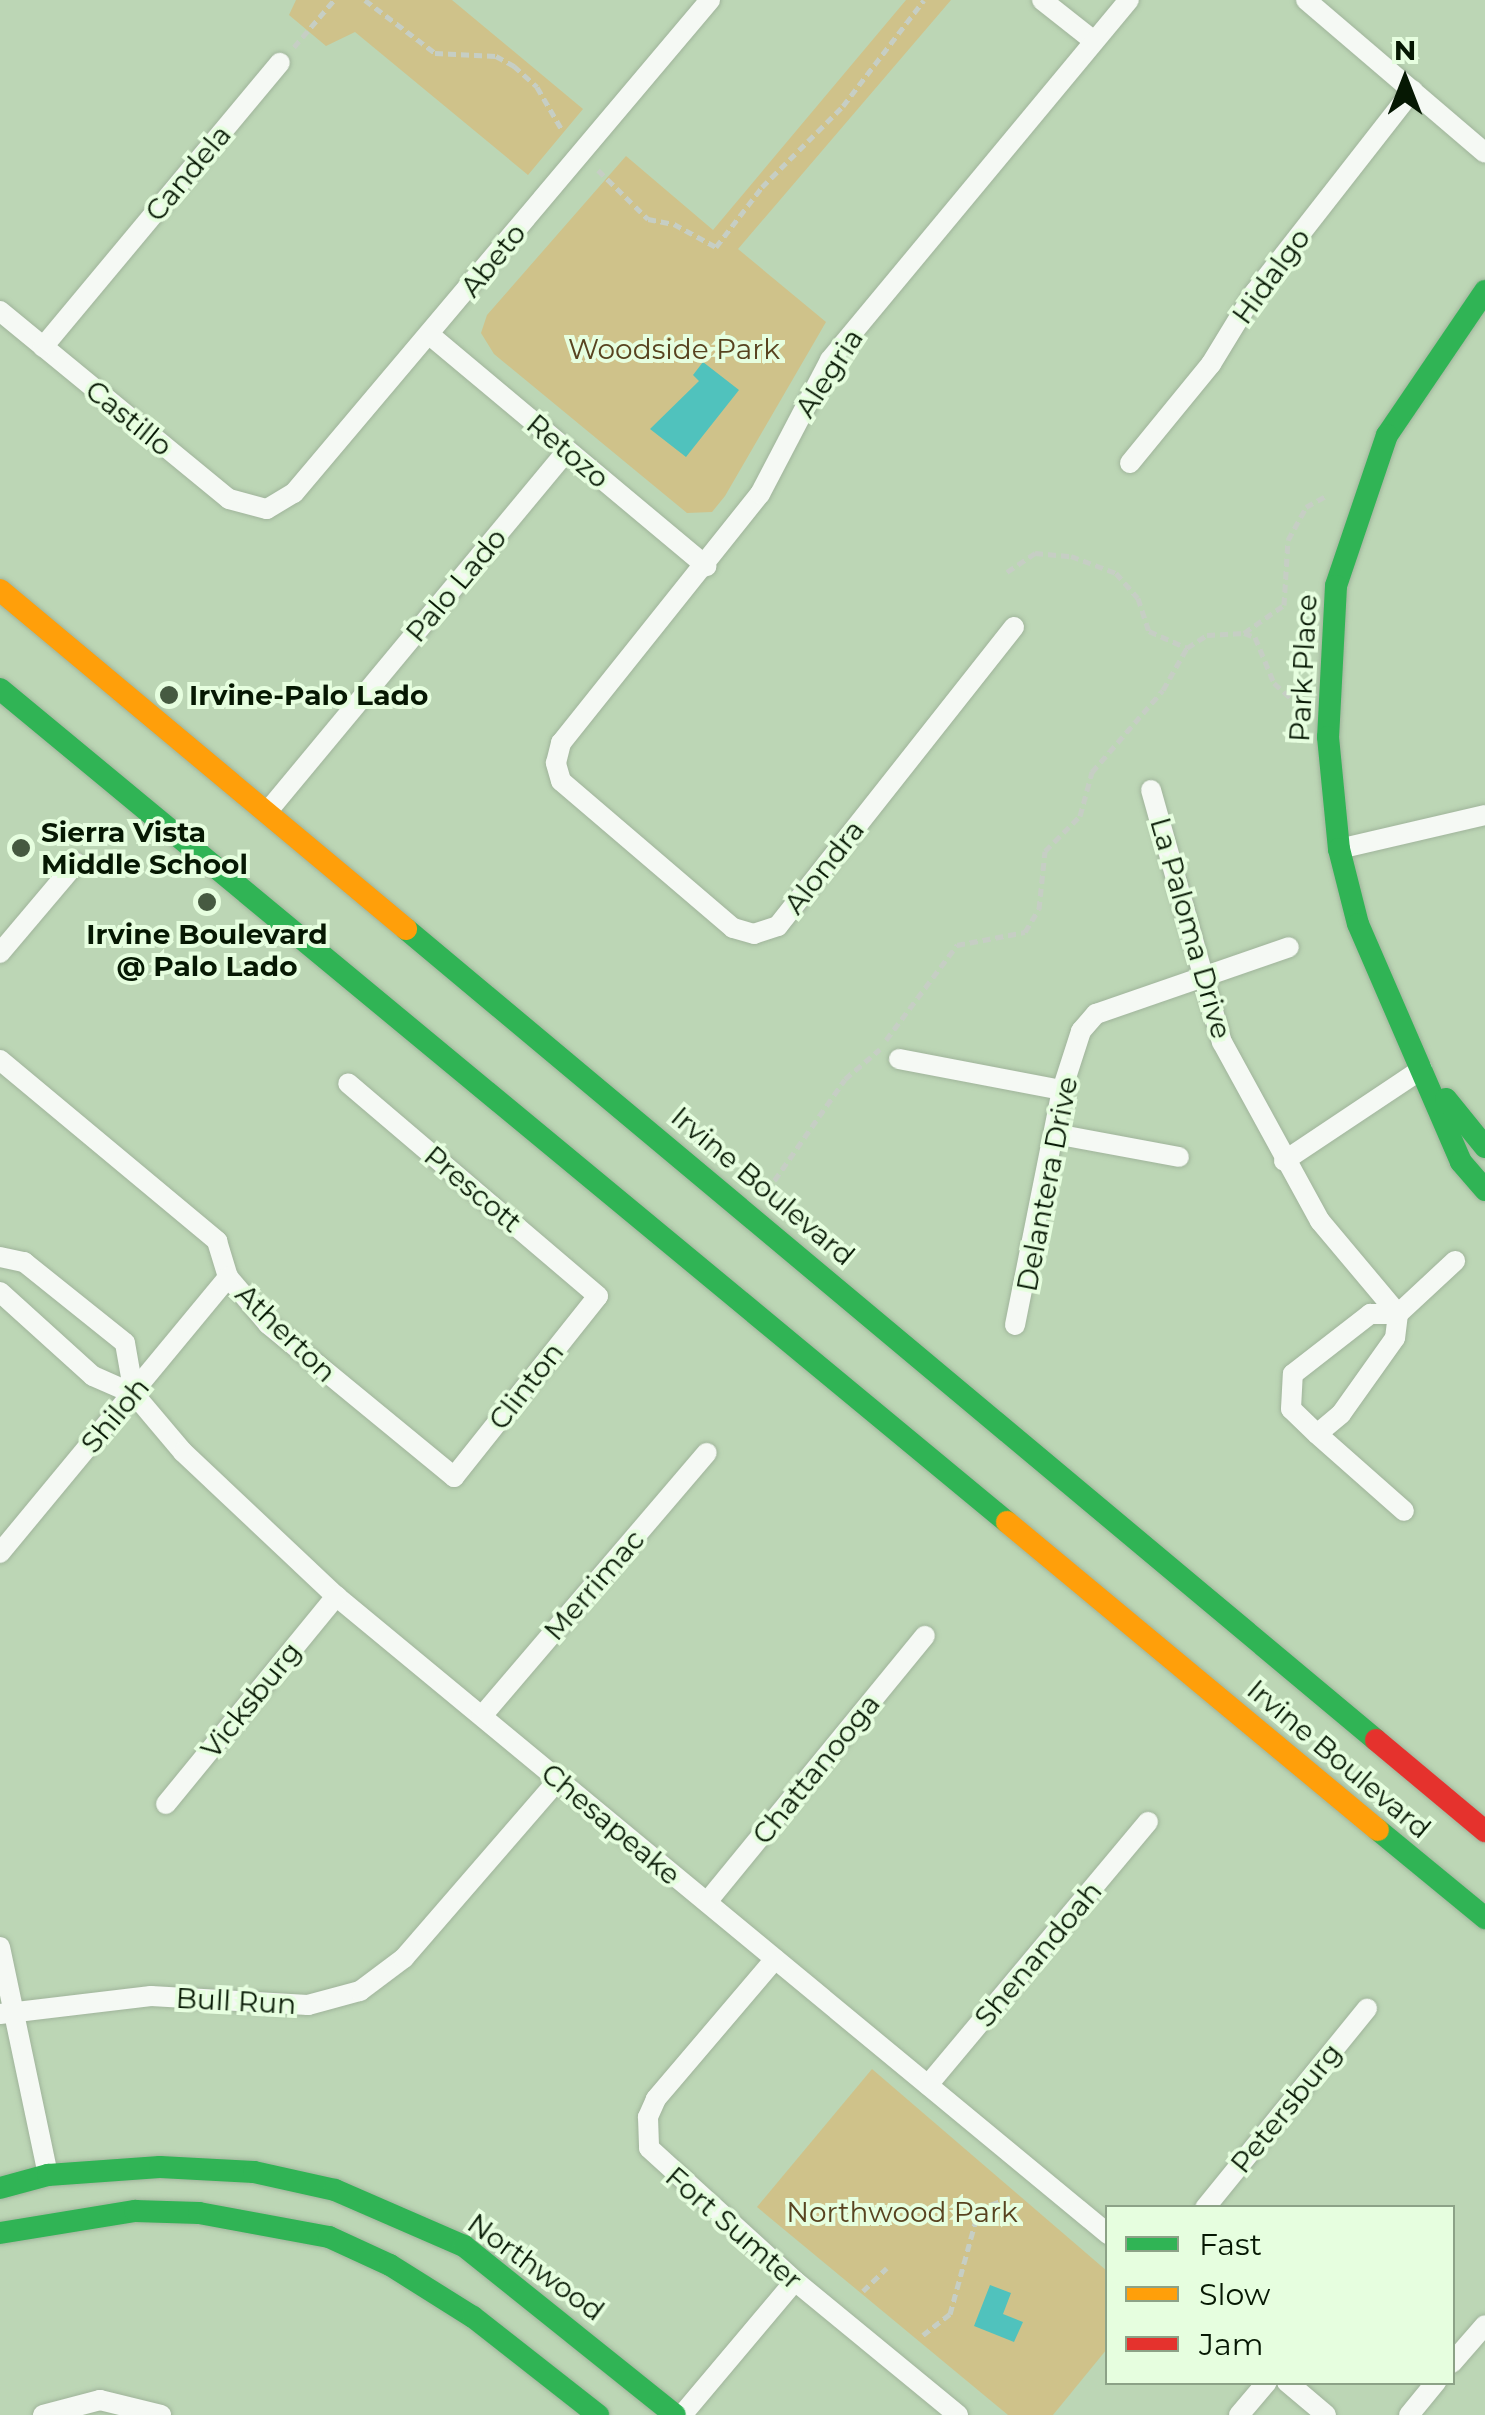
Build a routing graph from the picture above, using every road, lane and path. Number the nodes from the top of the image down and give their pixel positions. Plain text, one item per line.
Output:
1 (334, 0) edge
2 (365, 0) edge
3 (710, 0) edge
4 (924, 0) edge
5 (1042, 0) edge
6 (1129, 0) edge
7 (1306, 0) edge
8 (373, 2) edge
9 (1094, 42) junction
10 (280, 63) joint
11 (1413, 90) junction
12 (560, 128) dead end
13 (1485, 153) edge
14 (598, 170) dead end
15 (1485, 291) edge
16 (0, 311) edge
17 (432, 336) junction
18 (43, 347) junction
19 (567, 450) junction
20 (1130, 463) dead end
21 (1328, 495) dead end
22 (266, 509) joint
23 (706, 566) junction
24 (1007, 572) dead end
25 (0, 590) edge
26 (1014, 627) dead end
27 (1244, 633) junction
28 (1187, 648) junction
29 (0, 689) edge
30 (1293, 700) dead end
31 (556, 763) joint
32 (1151, 790) dead end
33 (268, 811) junction
34 (1485, 815) edge
35 (1339, 850) junction
36 (76, 862) dead end
37 (1290, 946) dead end
38 (0, 953) edge
39 (1200, 976) junction
40 (899, 1059) dead end
41 (0, 1060) edge
42 (1422, 1070) junction
43 (348, 1082) dead end
44 (1062, 1090) junction
45 (1055, 1134) junction
46 (1485, 1147) edge
47 (1179, 1157) dead end
48 (1284, 1161) junction
49 (768, 1190) dead end
50 (1485, 1190) edge
51 (0, 1257) edge
52 (1456, 1262) dead end
53 (228, 1276) junction
54 (0, 1292) edge
55 (598, 1296) joint
56 (1398, 1314) junction
57 (1015, 1325) dead end
58 (134, 1394) junction
59 (1317, 1434) junction
60 (706, 1453) dead end
61 (454, 1477) joint
62 (1404, 1511) dead end
63 (0, 1553) edge
64 (336, 1596) junction
65 (925, 1636) dead end
66 (482, 1716) junction
67 (558, 1780) junction
68 (166, 1804) dead end
69 (1148, 1822) dead end
70 (1485, 1831) edge
71 (707, 1902) junction
72 (1485, 1918) edge
73 (0, 1947) edge
74 (775, 1959) junction
75 (1367, 2009) dead end
76 (8, 2012) edge
77 (928, 2085) junction
78 (48, 2175) junction
79 (0, 2188) edge
80 (1010, 2198) dead end
81 (1207, 2205) edge
82 (1105, 2232) edge
83 (0, 2233) edge
84 (887, 2268) dead end
85 (795, 2282) junction
86 (863, 2291) dead end
87 (1485, 2325) edge
88 (924, 2335) dead end
89 (1455, 2360) edge
90 (1265, 2385) edge
91 (1291, 2385) edge
92 (1434, 2385) edge
93 (44, 2415) edge
94 (162, 2415) edge
95 (598, 2415) edge
96 (678, 2415) edge
97 (958, 2415) edge
98 (1240, 2415) edge
99 (1326, 2415) edge
100 (1409, 2415) edge

1 - 10 path
2 - 8 path
3 - 17 street, Abeto
4 - 14 path
5 - 9 street
6 - 9 street, Alegria
7 - 11 street
8 - 12 path
9 - 23 street, Alegria
10 - 18 street, Candela
11 - 13 street
11 - 20 street, Hidalgo
15 - 35 main road, Park Place
16 - 18 street, Castillo
17 - 19 street, Retozo
17 - 22 street, Abeto
18 - 22 street, Castillo
19 - 23 street, Retozo
19 - 33 street, Palo Lado
21 - 27 path
23 - 31 street, Alegria
24 - 28 path
25 - 33 main road, Irvine Boulevard
26 - 31 street, Alondra
27 - 28 path
27 - 30 path
28 - 49 path
29 - 72 main road, Irvine Boulevard
32 - 39 street, La Paloma Drive
33 - 70 main road, Irvine Boulevard
34 - 35 street
35 - 42 main road, Park Place
36 - 38 street
37 - 39 street, Delantera Drive
39 - 44 street, Delantera Drive
39 - 48 street, La Paloma Drive
40 - 44 street
41 - 53 street, Atherton
42 - 46 main road, Park Place
42 - 48 street
42 - 50 main road, Park Place
43 - 55 street, Prescott
44 - 45 street, Delantera Drive
45 - 47 street
45 - 57 street, Delantera Drive
48 - 56 street, La Paloma Drive
51 - 58 street
52 - 56 street
53 - 58 street, Shiloh
53 - 61 street, Atherton
54 - 58 street, Chesapeake
55 - 61 street, Clinton
56 - 59 street
56 - 59 street
58 - 63 street, Shiloh
58 - 64 street, Chesapeake
59 - 62 street
60 - 66 street, Merrimac
64 - 66 street, Chesapeake
64 - 68 street, Vicksburg
65 - 71 street, Chattanooga
66 - 67 street, Chesapeake
67 - 71 street, Chesapeake
67 - 76 street, Bull Run
69 - 77 street, Shenandoah
71 - 74 street, Chesapeake
73 - 76 street
74 - 77 street, Chesapeake
74 - 85 street, Fort Sumter
75 - 81 street, Petersburg
76 - 78 street
77 - 82 street, Chesapeake
78 - 79 main road, Northwood
78 - 96 main road, Northwood
80 - 88 path
83 - 95 main road
84 - 86 path
85 - 96 street
85 - 97 street, Fort Sumter
87 - 89 street
90 - 98 street
91 - 99 street
92 - 100 street
93 - 94 street

